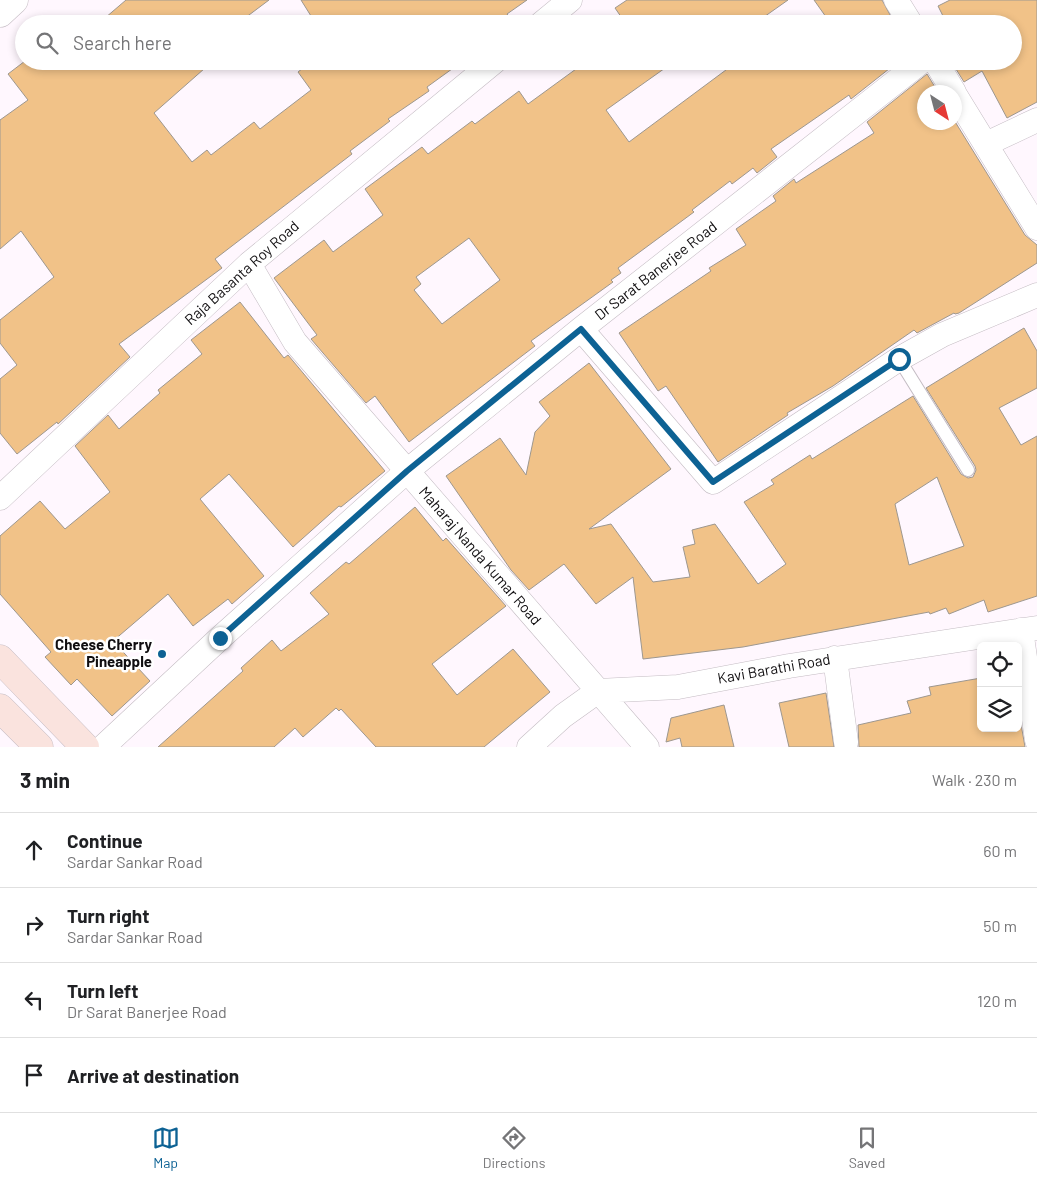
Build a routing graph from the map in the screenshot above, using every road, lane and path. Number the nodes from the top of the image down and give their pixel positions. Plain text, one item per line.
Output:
1 (14, 0) edge
2 (570, 0) edge
3 (896, 0) edge
4 (0, 14) edge
5 (552, 15) edge
6 (905, 15) edge
7 (484, 70) edge
8 (911, 70) edge
9 (940, 70) edge
10 (949, 85) edge
11 (962, 106) edge
12 (1037, 120) edge
13 (986, 144) junction
14 (1037, 228) edge
15 (249, 264) junction
16 (1037, 295) edge
17 (581, 329) junction
18 (899, 359) junction
19 (968, 470) dead end
20 (407, 471) junction
21 (0, 498) edge
22 (1029, 629) edge
23 (835, 658) junction
24 (0, 659) edge
25 (598, 691) junction
26 (0, 708) edge
27 (1037, 740) edge
28 (846, 742) dead end
29 (39, 747) edge
30 (85, 747) edge
31 (103, 747) edge
32 (529, 747) edge
33 (647, 747) edge

1 - 4 street
2 - 5 street
3 - 6 street
7 - 15 street, Raja Basanta Roy Road
8 - 17 street, Dr Sarat Banerjee Road
9 - 10 street
11 - 13 street
12 - 13 street
13 - 14 street
15 - 20 street, Maharaj Nanda Kumar Road
15 - 21 street, Raja Basanta Roy Road
16 - 18 street
17 - 18 street
17 - 20 street, Dr Sarat Banerjee Road
18 - 19 lane
20 - 25 street, Maharaj Nanda Kumar Road
20 - 31 street, Dr Sarat Banerjee Road
22 - 23 street, Kavi Barathi Road
22 - 27 street
23 - 25 street, Kavi Barathi Road
23 - 28 street
24 - 30 main road
25 - 32 street
25 - 33 street, Maharaj Nanda Kumar Road
26 - 29 main road

